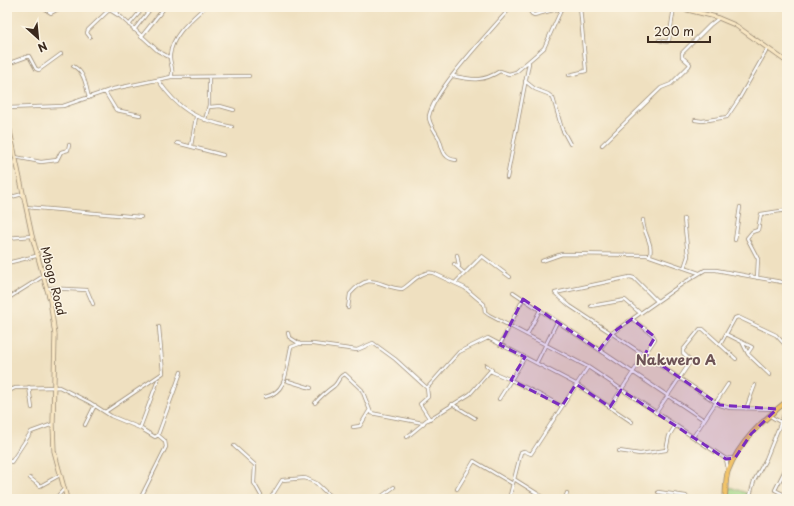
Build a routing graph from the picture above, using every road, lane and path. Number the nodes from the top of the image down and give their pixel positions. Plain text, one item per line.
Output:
1 (42, 7) edge
2 (62, 7) edge
3 (105, 7) edge
4 (121, 7) edge
5 (144, 7) edge
6 (152, 7) edge
7 (165, 7) edge
8 (205, 7) edge
9 (511, 7) edge
10 (527, 7) edge
11 (563, 7) edge
12 (580, 7) edge
13 (631, 7) edge
14 (638, 7) edge
15 (675, 7) edge
16 (682, 8) edge
17 (109, 10) junction
18 (116, 14) junction
19 (720, 18) junction
20 (129, 25) junction
21 (134, 30) junction
22 (90, 37) dead end
23 (141, 37) junction
24 (659, 40) dead end
25 (768, 48) junction
26 (61, 54) dead end
27 (169, 57) junction
28 (529, 62) junction
29 (787, 62) edge
30 (7, 64) edge
31 (74, 66) dead end
32 (569, 75) dead end
33 (249, 76) dead end
34 (453, 76) junction
35 (171, 77) junction
36 (209, 77) junction
37 (158, 80) junction
38 (525, 81) junction
39 (105, 92) junction
40 (89, 98) junction
41 (208, 107) junction
42 (7, 108) edge
43 (234, 110) dead end
44 (140, 115) dead end
45 (7, 117) edge
46 (196, 117) junction
47 (205, 120) junction
48 (695, 120) dead end
49 (232, 127) dead end
50 (177, 143) dead end
51 (570, 144) dead end
52 (602, 144) dead end
53 (69, 145) dead end
54 (191, 146) junction
55 (223, 156) dead end
56 (15, 157) junction
57 (456, 160) dead end
58 (506, 178) dead end
59 (23, 194) junction
60 (7, 198) edge
61 (26, 207) junction
62 (740, 207) dead end
63 (787, 210) edge
64 (141, 217) dead end
65 (684, 219) dead end
66 (643, 220) dead end
67 (32, 236) junction
68 (7, 238) edge
69 (735, 240) dead end
70 (457, 255) dead end
71 (650, 255) junction
72 (36, 256) junction
73 (542, 261) dead end
74 (7, 263) edge
75 (454, 264) dead end
76 (460, 267) junction
77 (684, 268) junction
78 (464, 273) junction
79 (699, 274) junction
80 (42, 277) junction
81 (510, 277) dead end
82 (757, 278) junction
83 (455, 283) junction
84 (787, 284) edge
85 (46, 288) junction
86 (513, 292) dead end
87 (7, 299) edge
88 (523, 299) junction
89 (657, 301) junction
90 (93, 304) dead end
91 (591, 306) dead end
92 (348, 308) dead end
93 (540, 310) junction
94 (640, 313) junction
95 (632, 318) junction
96 (558, 322) junction
97 (510, 325) junction
98 (159, 327) dead end
99 (288, 333) dead end
100 (612, 333) junction
101 (726, 334) junction
102 (527, 335) junction
103 (742, 342) junction
104 (300, 344) junction
105 (546, 344) junction
106 (500, 345) junction
107 (720, 345) junction
108 (787, 347) edge
109 (599, 350) junction
110 (645, 354) junction
111 (748, 354) junction
112 (525, 356) junction
113 (736, 359) dead end
114 (537, 362) junction
115 (486, 365) dead end
116 (588, 366) junction
117 (492, 370) junction
118 (181, 372) dead end
119 (633, 373) junction
120 (770, 375) dead end
121 (679, 377) junction
122 (158, 380) dead end
123 (511, 380) junction
124 (288, 381) dead end
125 (576, 384) junction
126 (728, 384) dead end
127 (7, 385) edge
128 (755, 385) dead end
129 (53, 386) junction
130 (28, 388) junction
131 (311, 388) dead end
132 (427, 388) junction
133 (10, 389) junction
134 (621, 390) junction
135 (7, 392) edge
136 (667, 396) junction
137 (265, 397) dead end
138 (499, 399) dead end
139 (787, 401) edge
140 (716, 402) junction
141 (315, 404) dead end
142 (452, 404) junction
143 (95, 405) junction
144 (562, 406) junction
145 (610, 407) junction
146 (787, 407) edge
147 (32, 408) dead end
148 (746, 409) junction
149 (777, 409) junction
150 (369, 411) junction
151 (105, 412) junction
152 (656, 413) junction
153 (770, 416) junction
154 (475, 418) dead end
155 (704, 420) junction
156 (632, 422) dead end
157 (781, 423) junction
158 (53, 424) junction
159 (85, 425) dead end
160 (675, 426) junction
161 (787, 426) edge
162 (353, 427) dead end
163 (140, 428) junction
164 (158, 436) junction
165 (407, 437) dead end
166 (692, 438) junction
167 (234, 446) dead end
168 (619, 451) dead end
169 (735, 458) junction
170 (7, 459) edge
171 (726, 459) junction
172 (11, 462) junction
173 (7, 466) edge
174 (787, 466) edge
175 (728, 471) junction
176 (786, 472) edge
177 (60, 475) junction
178 (30, 478) dead end
179 (514, 479) junction
180 (513, 484) junction
181 (394, 487) dead end
182 (64, 489) junction
183 (457, 489) dead end
184 (658, 492) dead end
185 (567, 493) dead end
186 (787, 496) edge
187 (55, 499) edge
188 (67, 499) edge
189 (140, 499) edge
190 (263, 499) edge
191 (270, 499) edge
192 (333, 499) edge
193 (378, 499) edge
194 (509, 499) edge
195 (546, 499) edge
196 (565, 499) edge
197 (688, 499) edge
198 (725, 499) edge
199 (749, 499) edge

1 - 2 street
3 - 17 street
4 - 18 street
5 - 20 street
6 - 21 street
7 - 23 street
8 - 27 street
9 - 34 street
10 - 11 street
11 - 28 street
12 - 32 street
13 - 14 street
15 - 16 main road
15 - 24 street
16 - 19 main road
17 - 18 street
17 - 22 street
18 - 20 street
19 - 25 main road
19 - 52 street
20 - 21 street
21 - 23 street
23 - 27 street
25 - 29 main road
25 - 48 street
26 - 30 street
27 - 35 street
28 - 34 street
28 - 38 street
31 - 40 street
33 - 36 street
34 - 57 street
35 - 36 street
35 - 37 street
36 - 41 street
37 - 39 street
37 - 46 street
38 - 51 street
38 - 58 street
39 - 40 street
39 - 44 street
40 - 42 street
41 - 43 street
41 - 47 street
45 - 56 main road, Mbogo Road
46 - 47 street
46 - 54 street
47 - 49 street
50 - 54 street
53 - 56 street
54 - 55 street
56 - 59 main road, Mbogo Road
59 - 60 street
59 - 61 main road, Mbogo Road
61 - 64 street
61 - 67 main road, Mbogo Road
62 - 69 street
63 - 82 street
65 - 77 street
66 - 71 street
67 - 68 street
67 - 72 main road, Mbogo Road
70 - 76 street
71 - 73 street
71 - 77 street
72 - 74 street
72 - 80 main road, Mbogo Road
75 - 76 street
76 - 78 street
77 - 79 street
78 - 81 street
78 - 83 street
79 - 82 street
79 - 89 street
80 - 85 main road, Mbogo Road
80 - 87 street
82 - 84 street
83 - 92 street
83 - 97 street
85 - 90 street
85 - 129 main road, Mbogo Road
86 - 88 street
88 - 93 street
88 - 97 street
89 - 94 street
89 - 100 street
91 - 94 street
93 - 96 street
93 - 102 street
94 - 95 street
95 - 100 street
95 - 110 street
96 - 105 street
96 - 109 street
97 - 102 street
97 - 106 street
98 - 151 street
99 - 104 street
100 - 109 street
100 - 110 street
101 - 103 street
101 - 107 street
101 - 108 street
102 - 105 street
103 - 111 street
103 - 111 street
104 - 132 street
104 - 137 street
105 - 114 street
105 - 116 street
106 - 112 street
106 - 132 street
107 - 113 street
107 - 121 street
109 - 119 street
110 - 119 street
110 - 121 street
111 - 120 street
112 - 114 street
112 - 123 street
114 - 125 street
115 - 117 street
116 - 125 street
116 - 134 street
117 - 123 street
117 - 142 street
118 - 164 street
119 - 134 street
119 - 136 street
121 - 136 street
121 - 140 street
122 - 163 street
123 - 138 street
123 - 144 street
124 - 131 street
125 - 144 street
125 - 145 street
126 - 140 street
127 - 133 street
128 - 148 street
129 - 130 street
129 - 143 street
129 - 158 main road, Mbogo Road
130 - 133 street
130 - 147 street
132 - 150 street
133 - 135 street
134 - 145 street
134 - 152 street
136 - 152 street
136 - 155 street
139 - 149 main road
140 - 148 street
140 - 155 street
141 - 150 street
142 - 154 street
142 - 165 street
143 - 151 street
143 - 159 street
144 - 179 street
145 - 156 street
146 - 157 street
148 - 149 street
149 - 153 main road
150 - 162 street
151 - 163 street
152 - 160 street
153 - 157 street
153 - 169 main road
155 - 166 street
157 - 161 street
157 - 199 street
158 - 172 street
158 - 177 main road, Mbogo Road
160 - 166 street
160 - 168 street
163 - 164 street
164 - 189 street
166 - 171 street
167 - 190 street
169 - 171 street
169 - 175 main road
170 - 172 street
171 - 175 street
172 - 173 street
174 - 176 street
175 - 198 main road
176 - 186 street
177 - 178 street
177 - 182 main road, Mbogo Road
179 - 180 street
179 - 195 street
180 - 183 street
180 - 194 street
181 - 193 street
182 - 187 street
182 - 188 main road, Mbogo Road
184 - 197 street
185 - 196 street
191 - 192 street

